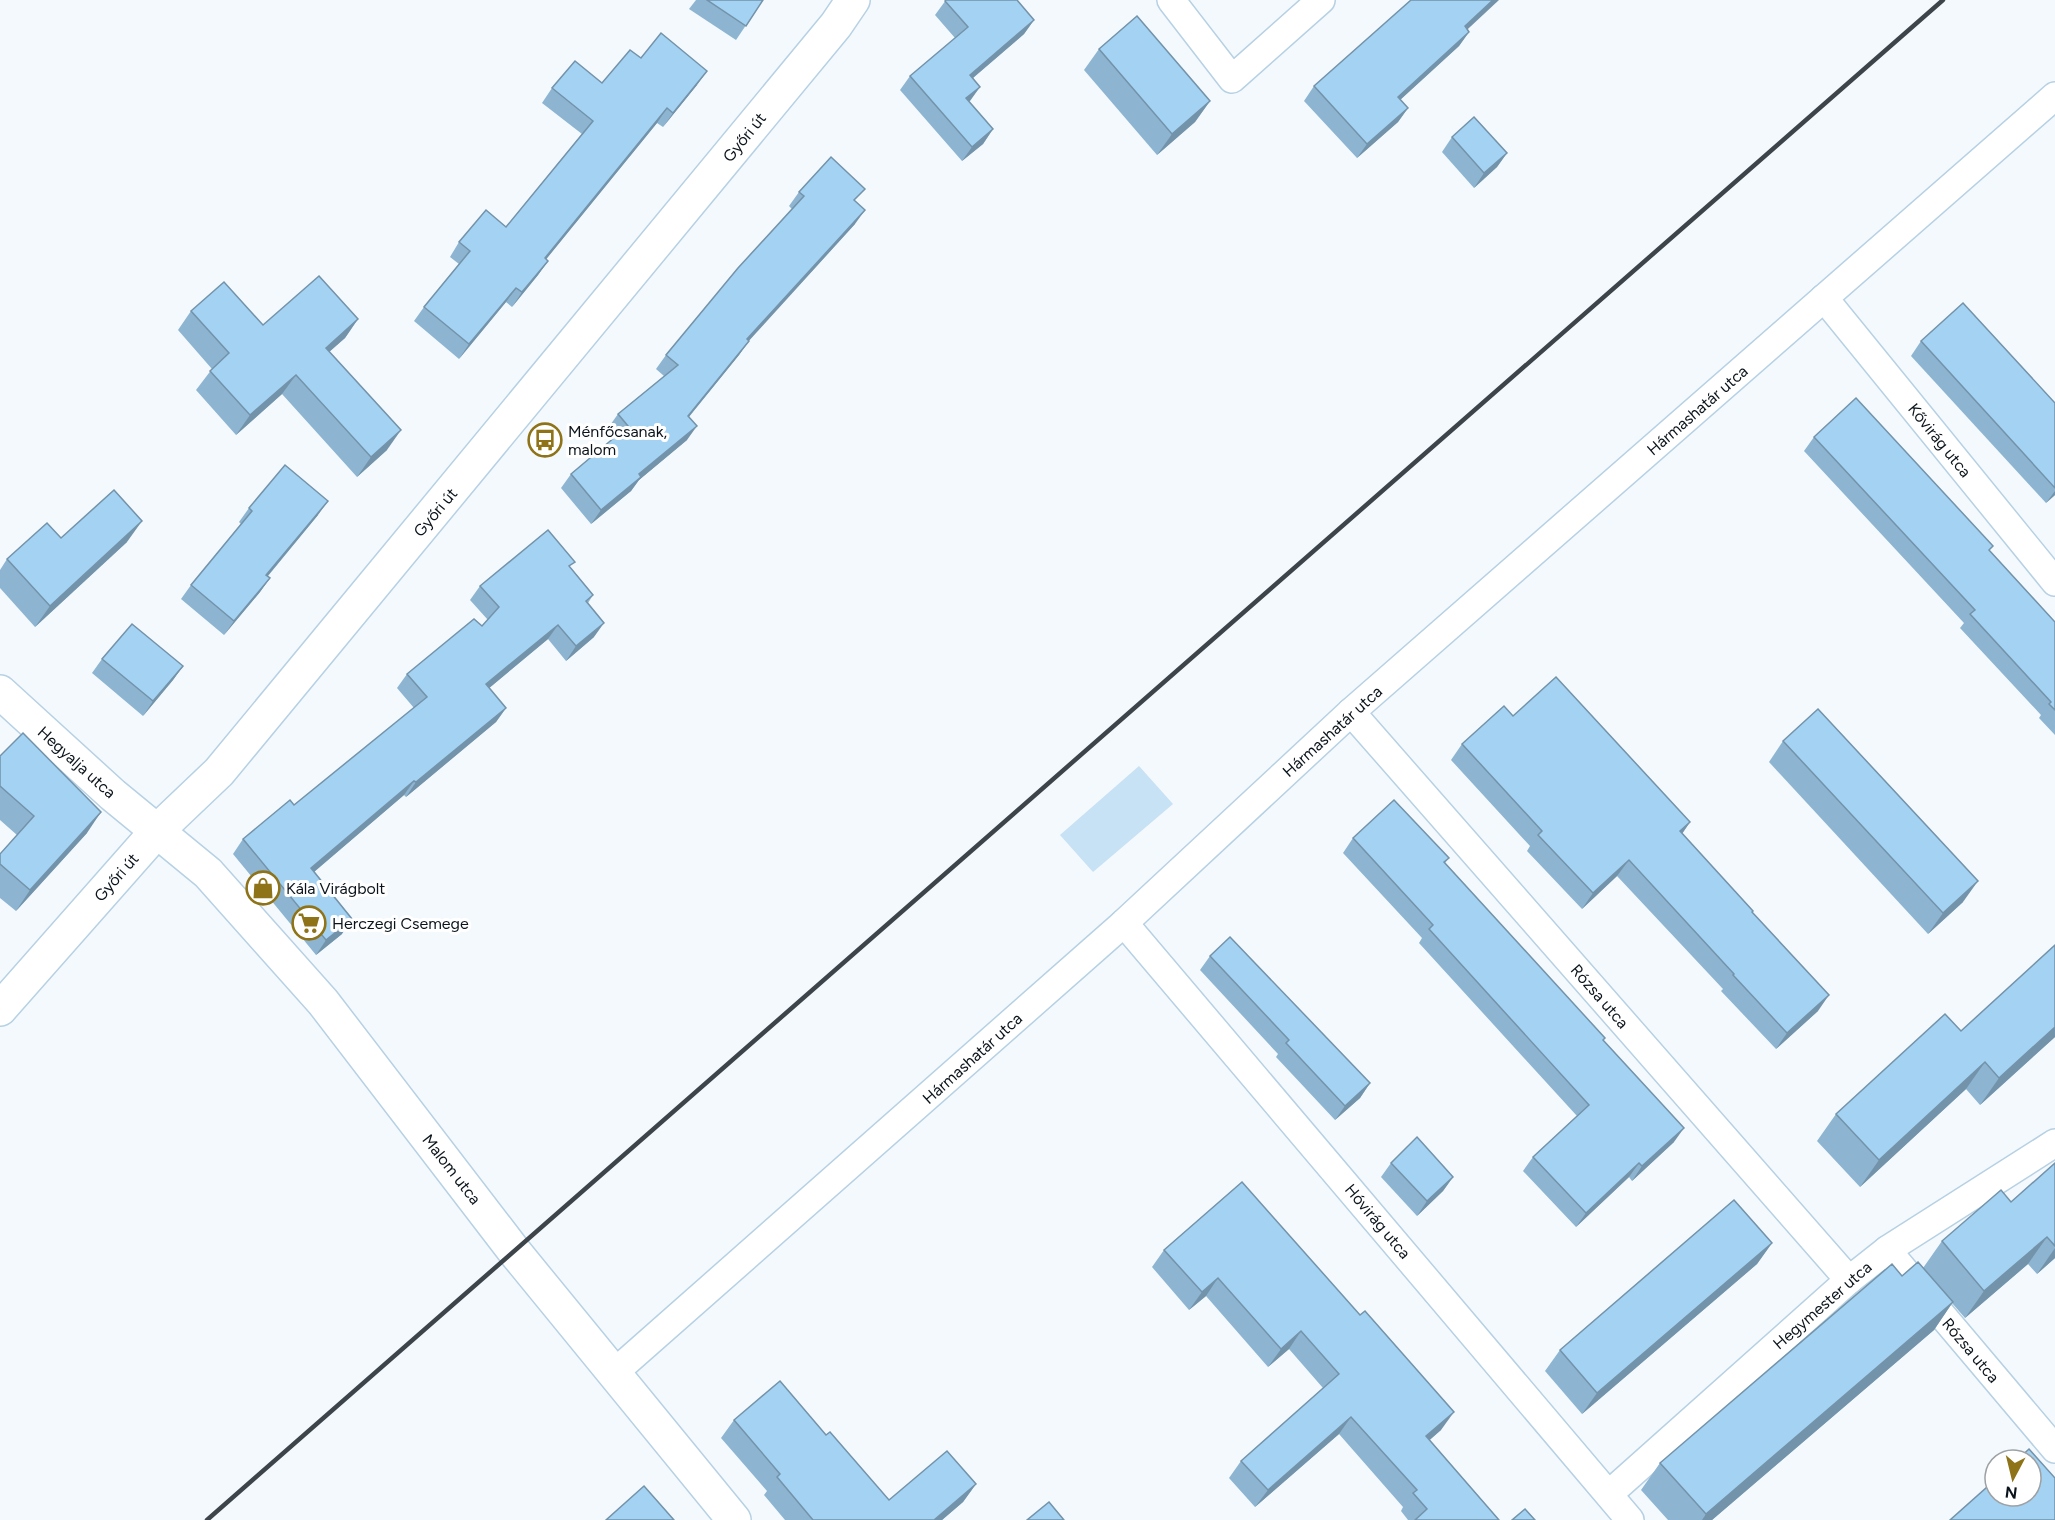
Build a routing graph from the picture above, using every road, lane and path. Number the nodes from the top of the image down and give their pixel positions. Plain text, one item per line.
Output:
1 (853, 0) edge
2 (1171, 0) edge
3 (1321, 0) edge
4 (2055, 96) edge
5 (1824, 298) junction
6 (2055, 582) edge
7 (0, 692) edge
8 (1351, 712) junction
9 (157, 831) junction
10 (1124, 923) junction
11 (0, 1009) edge
12 (2055, 1143) edge
13 (1887, 1250) junction
14 (1849, 1280) junction
15 (615, 1372) junction
16 (2055, 1449) edge
17 (1609, 1494) junction
18 (734, 1520) edge
19 (1630, 1520) edge

1 - 9 street, Győri út
2 - 3 street
4 - 5 street, Hármashatár utca
5 - 6 street, Kővirág utca
5 - 8 street, Hármashatár utca
7 - 9 street, Hegyalja utca
8 - 10 street, Hármashatár utca
8 - 14 street, Rózsa utca
9 - 11 street, Győri út
9 - 15 street, Malom utca
10 - 15 street, Hármashatár utca
10 - 17 street, Hóvirág utca
12 - 13 street, Hegymester utca
13 - 14 street, Hegymester utca
13 - 16 street, Rózsa utca
14 - 17 street, Hegymester utca
15 - 18 street, Malom utca
17 - 19 street, Hóvirág utca

